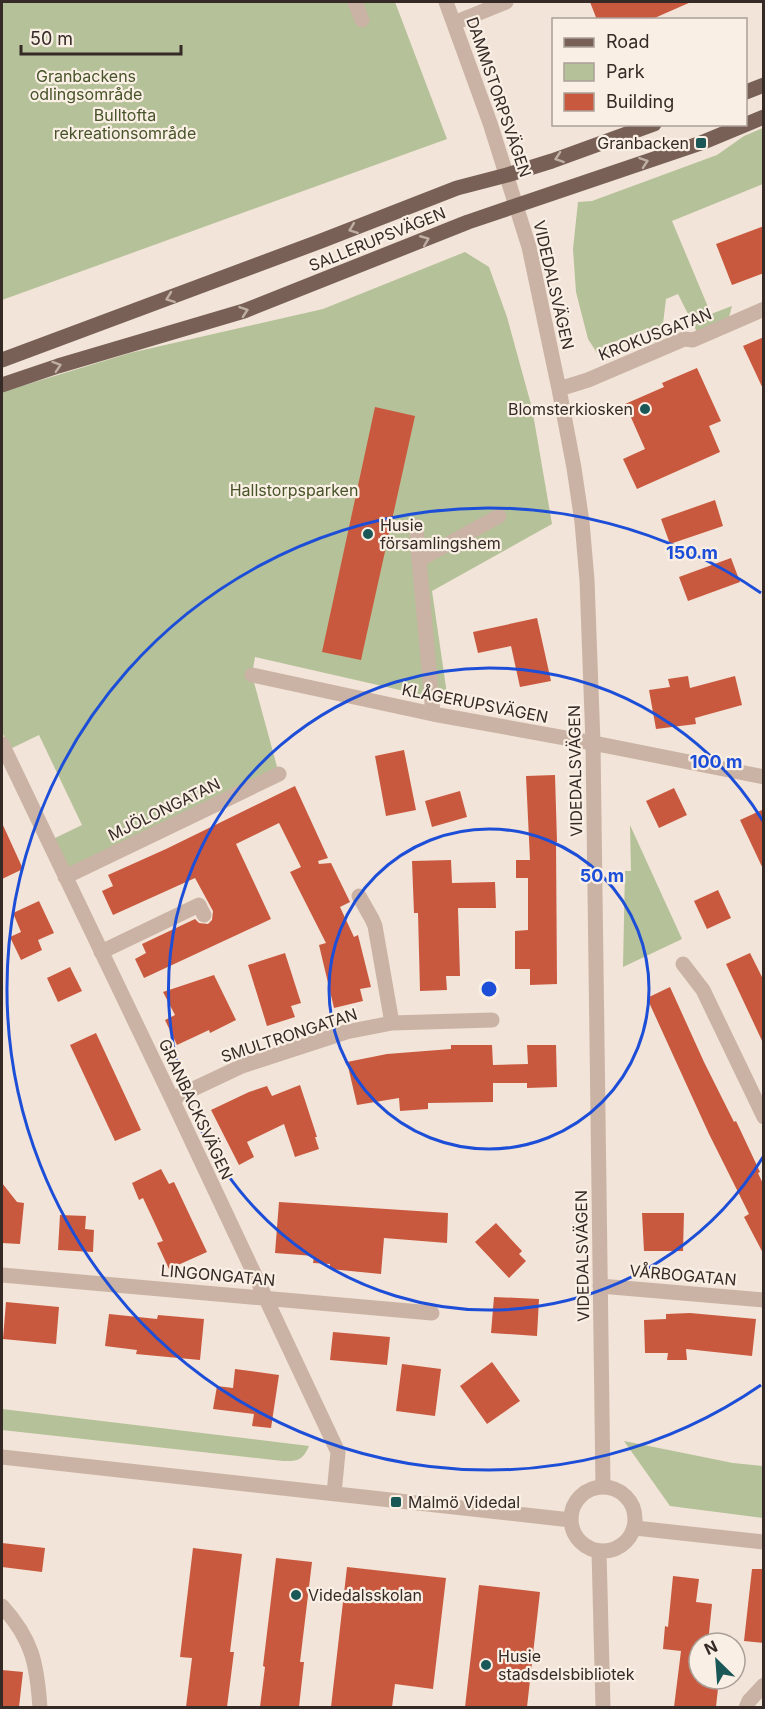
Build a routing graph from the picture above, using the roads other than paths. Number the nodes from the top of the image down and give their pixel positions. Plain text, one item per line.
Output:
1 (355, 2) edge
2 (446, 2) edge
3 (506, 2) edge
4 (362, 20) dead end
5 (454, 23) junction
6 (764, 85) edge
7 (747, 92) edge
8 (764, 117) edge
9 (747, 124) edge
10 (648, 126) edge
11 (741, 126) edge
12 (507, 175) junction
13 (517, 205) junction
14 (757, 312) edge
15 (2, 360) edge
16 (2, 385) edge
17 (559, 389) junction
18 (499, 516) dead end
19 (416, 526) dead end
20 (419, 560) junction
21 (252, 675) dead end
22 (433, 714) junction
23 (593, 743) junction
24 (2, 744) edge
25 (279, 774) dead end
26 (764, 777) edge
27 (65, 877) junction
28 (359, 896) dead end
29 (204, 915) dead end
30 (101, 952) junction
31 (683, 964) dead end
32 (492, 1020) dead end
33 (392, 1023) junction
34 (172, 1099) junction
35 (764, 1117) edge
36 (2, 1275) edge
37 (600, 1286) junction
38 (264, 1297) junction
39 (764, 1300) edge
40 (432, 1313) dead end
41 (2, 1457) edge
42 (603, 1487) junction
43 (334, 1494) junction
44 (571, 1520) junction
45 (635, 1528) junction
46 (764, 1542) edge
47 (599, 1551) junction
48 (2, 1606) edge
49 (764, 1685) edge
50 (40, 1707) edge
51 (603, 1707) edge
52 (746, 1707) edge

1 - 4 street
2 - 5 street, DAMMSTORPSVÄGEN
3 - 5 street
5 - 12 street, DAMMSTORPSVÄGEN
6 - 7 main road
9 -> 8 main road, SALLERUPSVÄGEN
10 -> 12 main road, SALLERUPSVÄGEN
13 -> 11 main road, SALLERUPSVÄGEN
12 - 13 street, DAMMSTORPSVÄGEN
12 -> 15 main road, SALLERUPSVÄGEN
16 -> 13 main road, SALLERUPSVÄGEN
13 - 17 street, VIDEDALSVÄGEN
14 - 17 street, KROKUSGATAN
17 - 23 street, VIDEDALSVÄGEN
18 - 20 street
19 - 20 street
20 - 22 street
21 - 22 street, KLÅGERUPSVÄGEN
22 - 23 street, KLÅGERUPSVÄGEN
23 - 26 street, KLÅGERUPSVÄGEN
23 - 37 street, VIDEDALSVÄGEN
24 - 27 street, GRANBACKSVÄGEN
25 - 27 street, MJÖLONGATAN
27 - 30 street, GRANBACKSVÄGEN
28 - 33 street
29 - 30 street
30 - 34 street, GRANBACKSVÄGEN
31 - 35 street
32 - 33 street, SMULTRONGATAN
33 - 34 street, SMULTRONGATAN
34 - 38 street, GRANBACKSVÄGEN
36 - 38 street, LINGONGATAN
37 - 39 street, VÅRBOGATAN
37 - 42 street, VIDEDALSVÄGEN
38 - 40 street, LINGONGATAN
38 - 43 street, GRANBACKSVÄGEN
41 - 43 street
42 - 44 street
42 - 45 street
43 - 44 street
44 - 47 street
45 - 46 street
45 - 47 street
47 - 51 street
48 - 50 street
49 - 52 street

